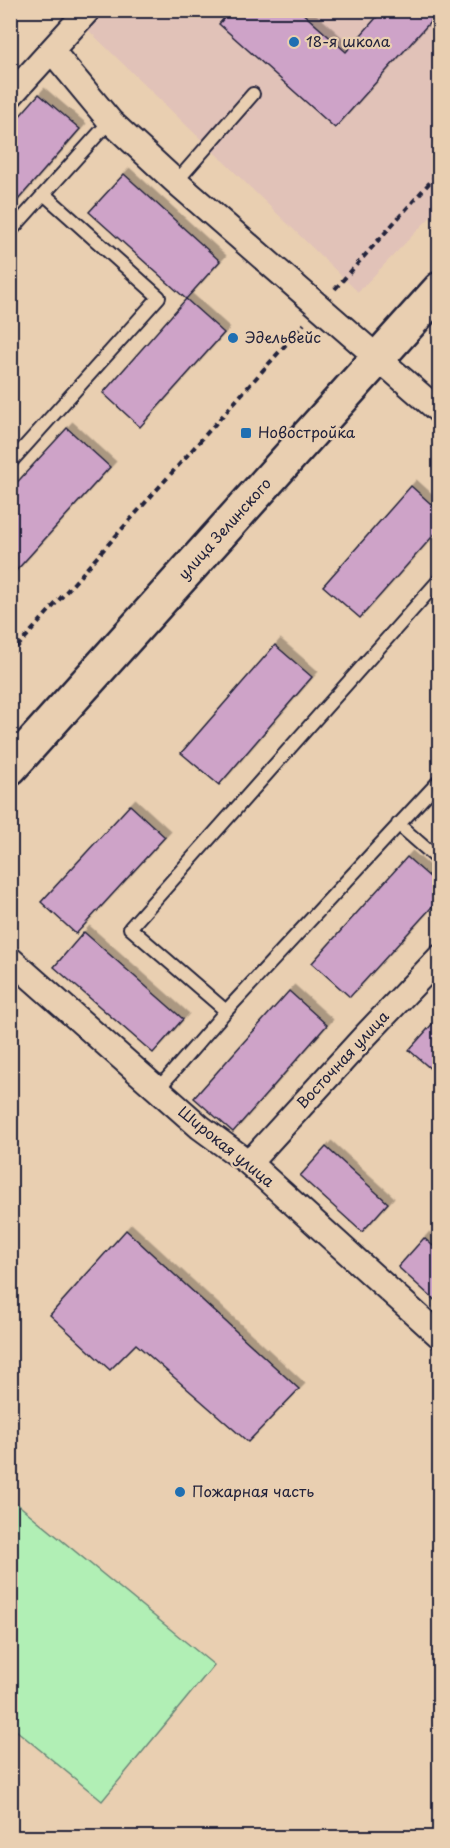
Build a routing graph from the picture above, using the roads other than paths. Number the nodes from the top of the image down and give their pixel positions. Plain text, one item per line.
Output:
1 (87, 10) edge
2 (52, 51) junction
3 (253, 94) dead end
4 (10, 96) edge
5 (110, 121) junction
6 (176, 182) junction
7 (44, 194) junction
8 (10, 232) edge
9 (440, 289) edge
10 (377, 359) junction
11 (440, 412) edge
12 (10, 463) edge
13 (440, 579) edge
14 (10, 768) edge
15 (440, 780) edge
16 (398, 824) junction
17 (440, 861) edge
18 (10, 959) edge
19 (439, 959) edge
20 (226, 1011) junction
21 (157, 1090) junction
22 (249, 1163) junction
23 (440, 1336) edge

1 - 2 street
2 - 4 street
2 - 5 street
3 - 6 lane
5 - 6 street
5 - 7 lane
6 - 10 street
7 - 8 lane
7 - 12 lane
9 - 10 main road, улица Зелинского
10 - 11 street
10 - 14 main road, улица Зелинского
13 - 20 lane
15 - 16 lane
16 - 17 lane
16 - 20 lane
18 - 21 street, Широкая улица
19 - 22 street, Восточная улица
20 - 21 lane
21 - 22 street, Широкая улица
22 - 23 street, Широкая улица

